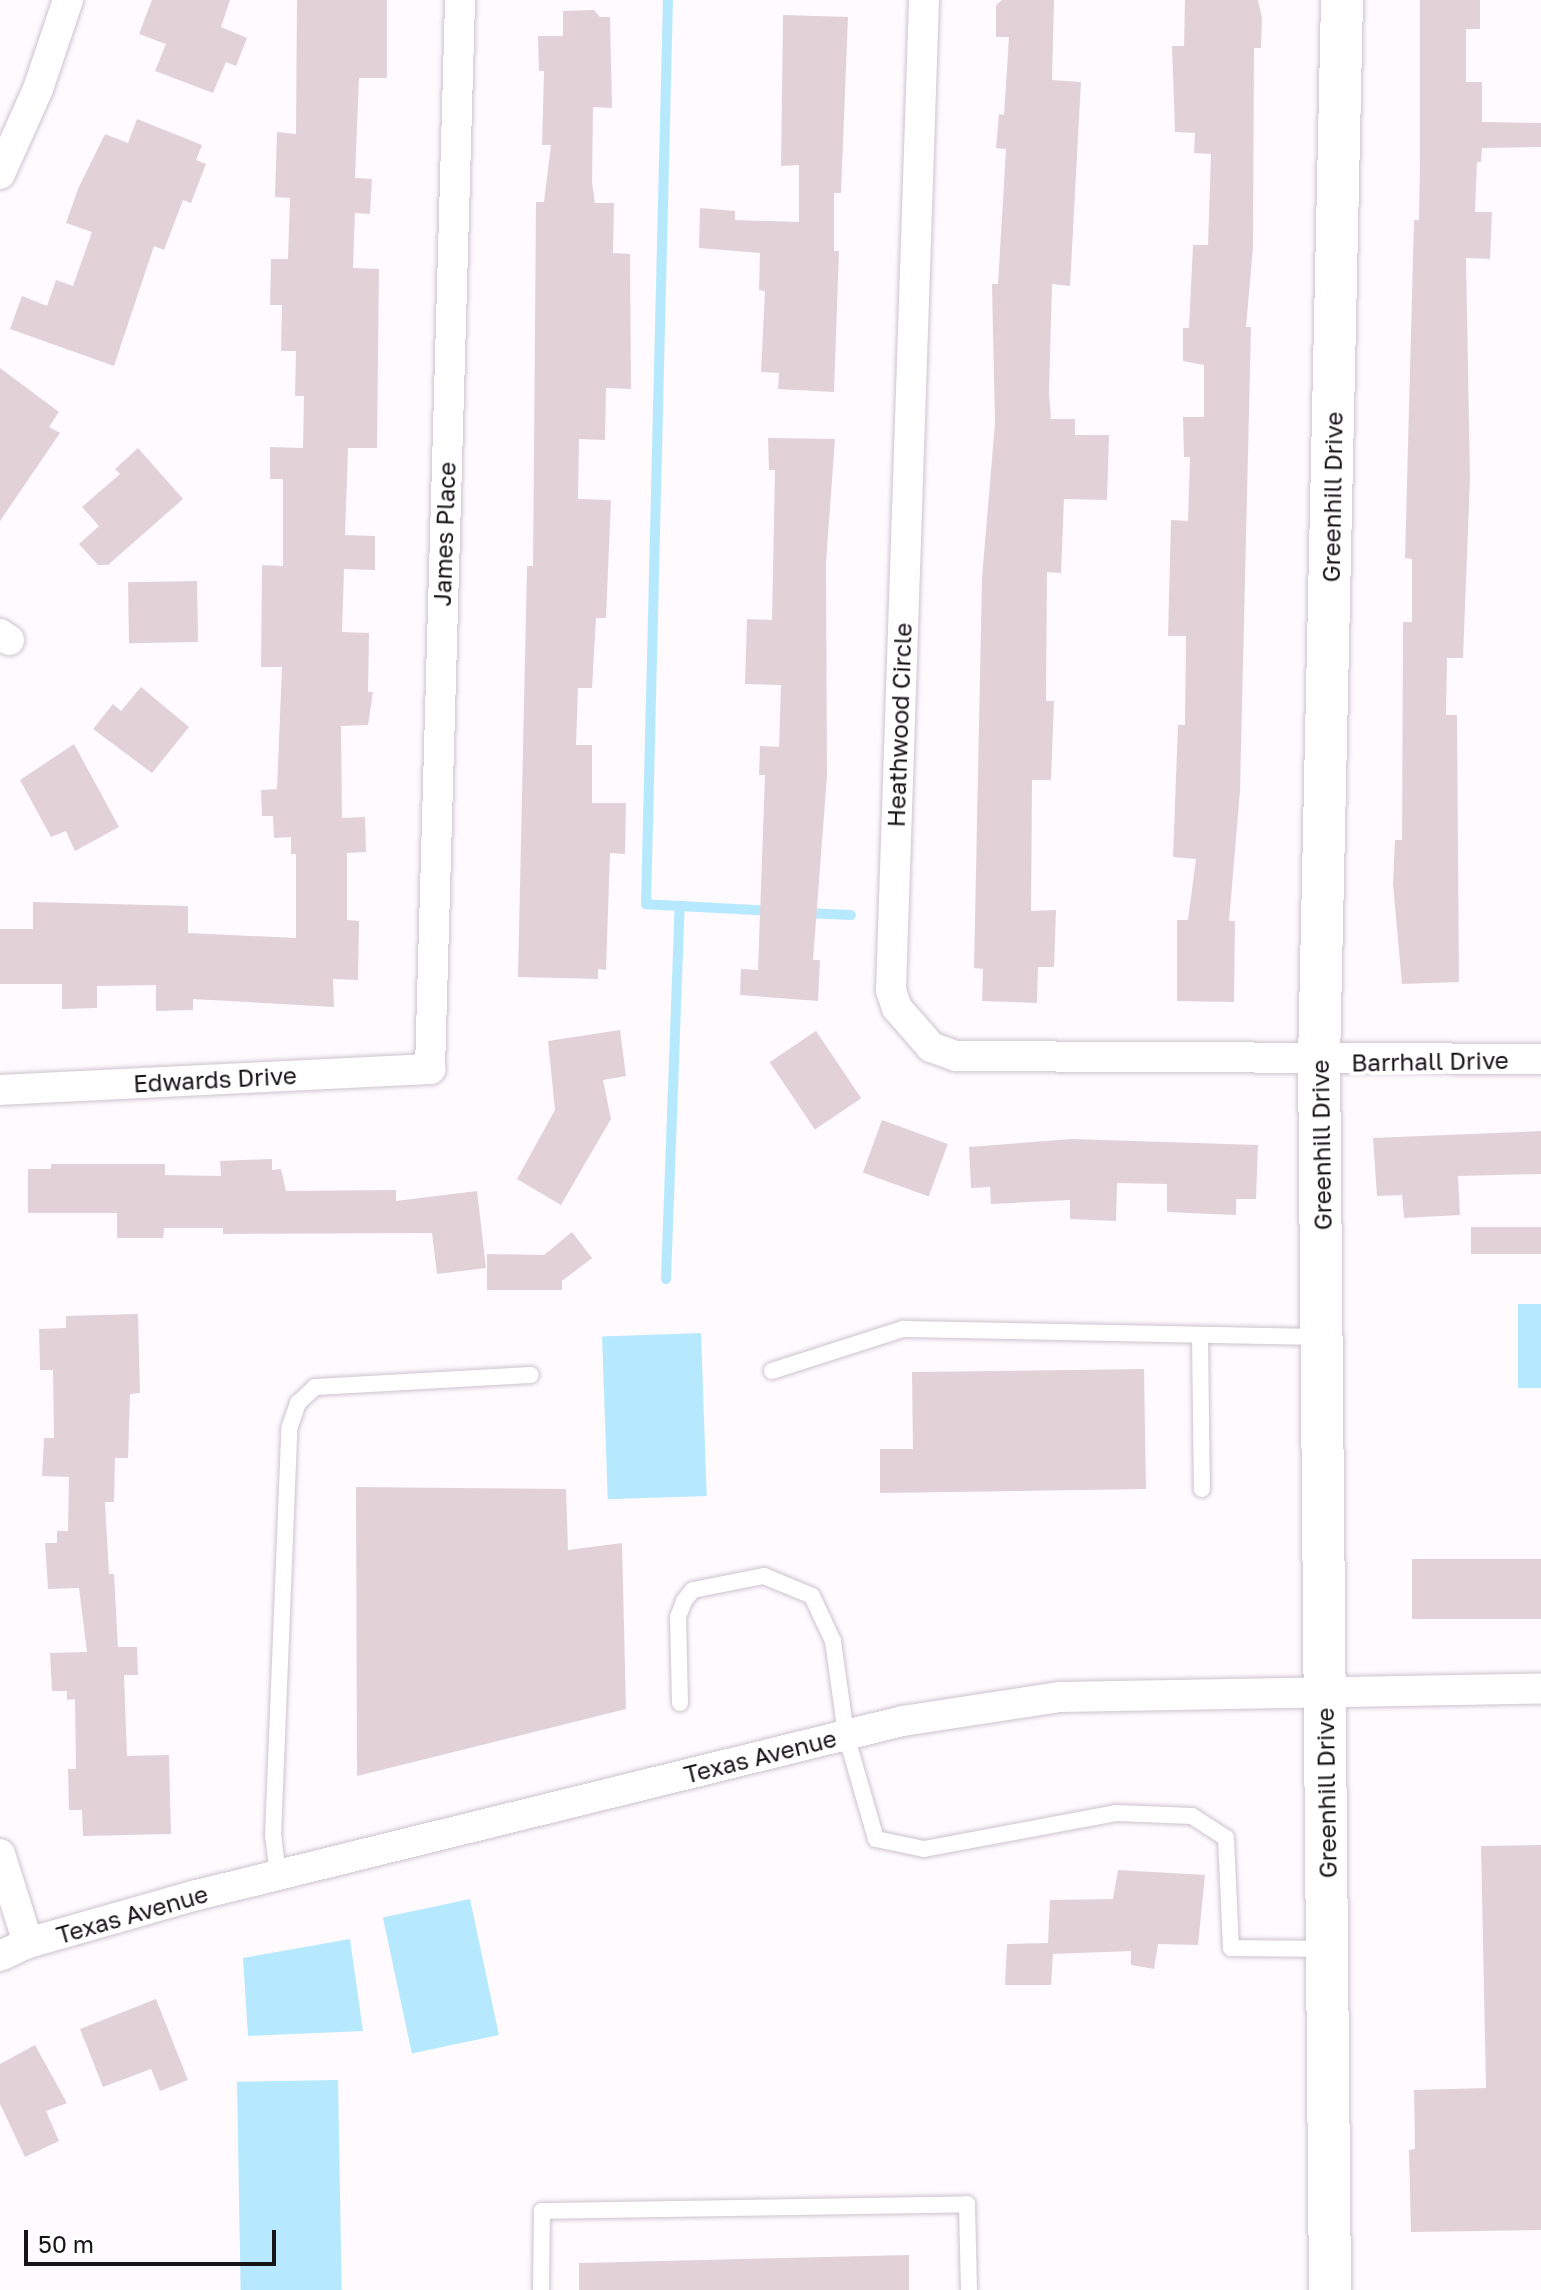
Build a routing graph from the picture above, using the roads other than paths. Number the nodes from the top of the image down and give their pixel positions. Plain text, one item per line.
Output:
1 (68, 0) edge
2 (460, 0) edge
3 (924, 0) edge
4 (1342, 0) edge
5 (0, 174) edge
6 (1541, 1059) edge
7 (1319, 1062) junction
8 (430, 1069) joint
9 (0, 1090) edge
10 (1200, 1335) junction
11 (1324, 1337) junction
12 (772, 1371) dead end
13 (531, 1375) dead end
14 (1202, 1489) dead end
15 (1541, 1689) edge
16 (1325, 1693) junction
17 (680, 1703) dead end
18 (846, 1735) junction
19 (0, 1854) edge
20 (278, 1875) junction
21 (28, 1943) junction
22 (1329, 1949) junction
23 (0, 1956) edge
24 (541, 2290) edge
25 (969, 2290) edge
26 (1330, 2290) edge

1 - 5 street
2 - 8 street, James Place
3 - 7 street, Heathwood Circle
4 - 7 street, Greenhill Drive
6 - 7 street, Barrhall Drive
7 - 11 street, Greenhill Drive
8 - 9 street, Edwards Drive
10 - 11 lane
10 - 12 lane
10 - 14 lane
11 - 16 street, Greenhill Drive
13 - 20 lane
15 - 16 street, Texas Avenue
16 - 18 street, Texas Avenue
16 - 22 street, Greenhill Drive
17 - 18 lane
18 - 20 street, Texas Avenue
18 - 22 lane
19 - 21 street
20 - 21 street, Texas Avenue
21 - 23 street, Texas Avenue
22 - 26 street, Greenhill Drive
24 - 25 lane

